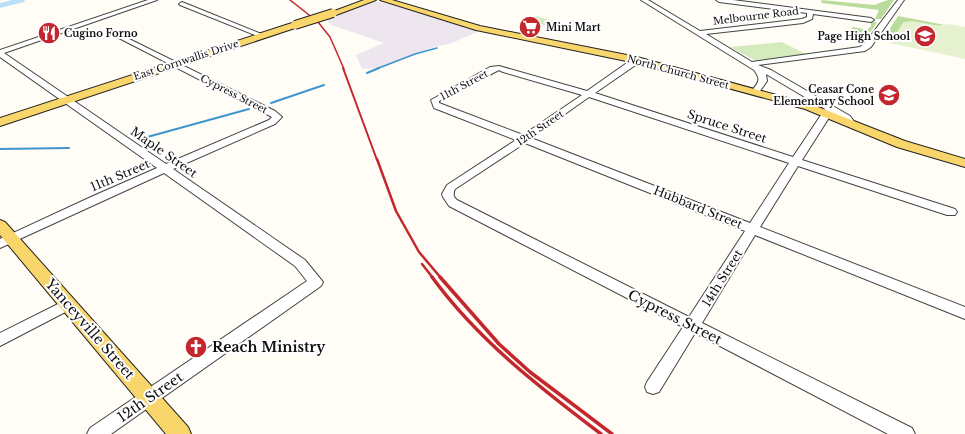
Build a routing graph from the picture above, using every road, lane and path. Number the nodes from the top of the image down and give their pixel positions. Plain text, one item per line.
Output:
1 (154, 0) edge
2 (372, 0) edge
3 (384, 0) edge
4 (644, 0) edge
5 (720, 0) edge
6 (901, 0) edge
7 (182, 4) dead end
8 (810, 12) junction
9 (871, 20) dead end
10 (699, 33) junction
11 (119, 36) dead end
12 (262, 36) junction
13 (0, 53) edge
14 (637, 60) junction
15 (175, 64) junction
16 (755, 66) junction
17 (493, 69) joint
18 (755, 92) junction
19 (588, 94) junction
20 (67, 99) junction
21 (435, 100) joint
22 (829, 111) junction
23 (0, 122) edge
24 (272, 122) joint
25 (524, 139) junction
26 (796, 162) junction
27 (965, 163) edge
28 (166, 169) junction
29 (447, 197) joint
30 (951, 212) dead end
31 (0, 225) edge
32 (754, 229) junction
33 (6, 241) edge
34 (311, 276) joint
35 (68, 304) junction
36 (965, 313) edge
37 (692, 326) junction
38 (0, 340) edge
39 (653, 387) dead end
40 (149, 397) junction
41 (96, 434) edge
42 (180, 434) edge
43 (906, 434) edge

1 - 13 street
2 - 12 main road, East Cornwallis Drive, bridge
3 - 14 main road, North Church Street
4 - 10 street
5 - 8 street
6 - 16 street
7 - 12 street
8 - 9 street
8 - 10 street, Melbourne Road
10 - 16 street
11 - 15 street, Cypress Street
12 - 15 main road, East Cornwallis Drive
13 - 20 street, Maple Street
14 - 18 main road, North Church Street
14 - 19 street, 12th Street
15 - 20 main road, East Cornwallis Drive
15 - 24 street, Cypress Street
16 - 18 street
16 - 22 street
17 - 19 street, Spruce Street
17 - 21 street, 11th Street
18 - 22 main road, North Church Street
19 - 25 street, 12th Street
19 - 26 street, Spruce Street
20 - 23 main road, East Cornwallis Drive
20 - 28 street, Maple Street
21 - 25 street, Hubbard Street
22 - 26 street, 14th Street
22 - 27 main road, North Church Street
24 - 28 street, 11th Street
25 - 29 street, 12th Street
25 - 32 street, Hubbard Street
26 - 30 street, Spruce Street
26 - 32 street, 14th Street
28 - 33 street, 11th Street
28 - 34 street, Maple Street
29 - 37 street, Cypress Street
31 - 33 main road, Yanceyville Street
32 - 36 street, Hubbard Street
32 - 37 street, 14th Street
33 - 35 main road, Yanceyville Street
34 - 40 street, 12th Street
35 - 38 street
35 - 40 main road, Yanceyville Street
37 - 39 street, 14th Street
37 - 43 street, Cypress Street
40 - 41 street, 12th Street
40 - 42 main road, Yanceyville Street

